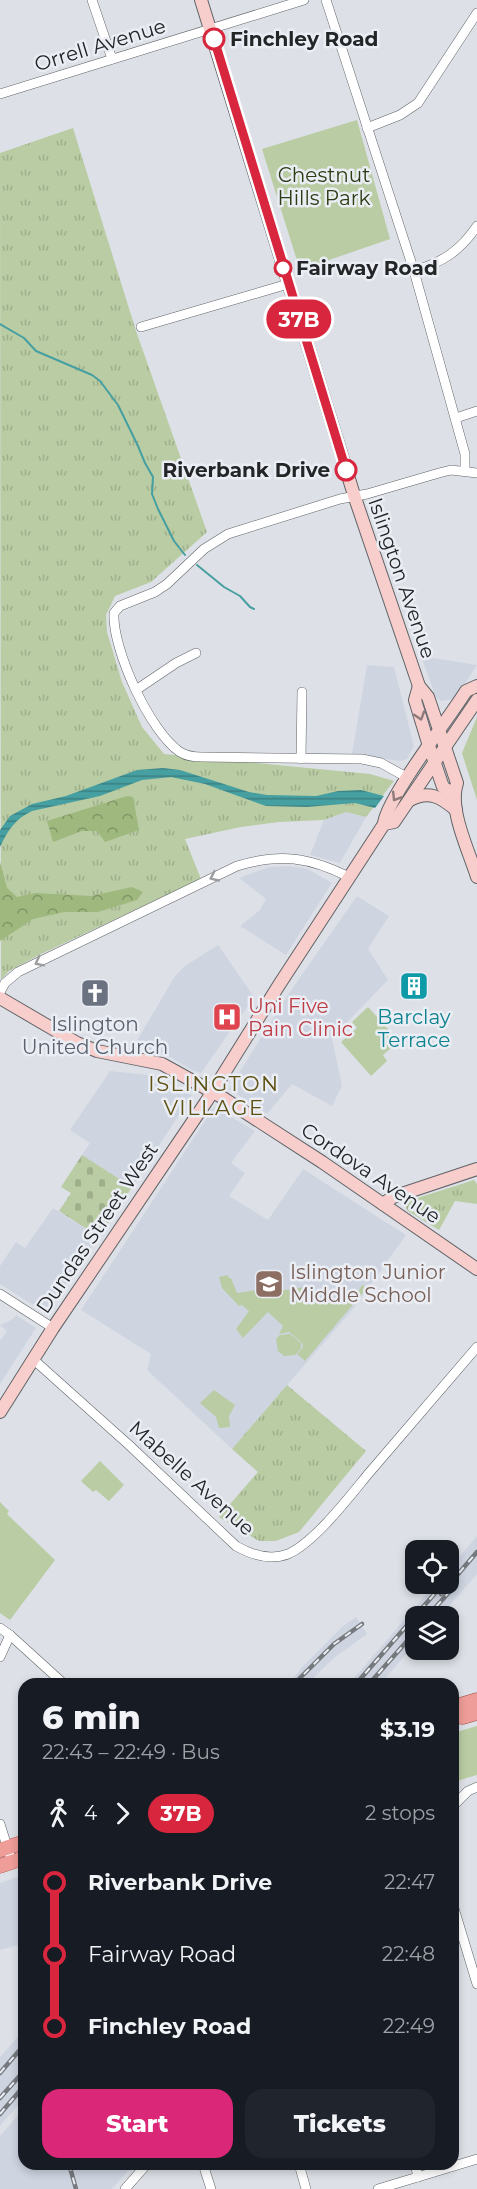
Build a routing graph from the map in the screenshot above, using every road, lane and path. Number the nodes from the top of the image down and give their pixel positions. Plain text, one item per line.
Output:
1 (92, 0) edge
2 (201, 0) edge
3 (304, 0) edge
4 (326, 0) edge
5 (477, 13) edge
6 (211, 30) junction
7 (112, 59) junction
8 (0, 94) edge
9 (367, 128) junction
10 (477, 225) edge
11 (414, 271) junction
12 (288, 284) junction
13 (141, 327) dead end
14 (477, 411) edge
15 (456, 417) junction
16 (465, 470) junction
17 (477, 473) edge
18 (354, 495) junction
19 (196, 653) dead end
20 (418, 686) junction
21 (477, 686) edge
22 (136, 690) junction
23 (302, 693) dead end
24 (428, 697) junction
25 (477, 700) edge
26 (456, 706) junction
27 (439, 732) junction
28 (429, 746) junction
29 (445, 747) junction
30 (301, 759) junction
31 (435, 763) junction
32 (408, 778) junction
33 (453, 794) junction
34 (410, 800) junction
35 (456, 810) junction
36 (384, 824) junction
37 (349, 877) junction
38 (477, 877) edge
39 (0, 992) edge
40 (0, 998) edge
41 (212, 1092) junction
42 (477, 1169) edge
43 (383, 1204) junction
44 (477, 1269) edge
45 (0, 1294) edge
46 (53, 1328) junction
47 (477, 1347) edge
48 (34, 1360) junction
49 (0, 1412) edge
50 (0, 1628) edge
51 (10, 1635) junction
52 (0, 1657) edge
53 (57, 1678) edge
54 (477, 1700) edge
55 (459, 1706) edge
56 (477, 1713) edge
57 (459, 1717) edge
58 (477, 1786) edge
59 (459, 1800) edge
60 (0, 1824) edge
61 (4, 1848) edge
62 (12, 1862) edge
63 (459, 1922) edge
64 (474, 1964) edge
65 (477, 1984) edge
66 (477, 2159) edge
67 (459, 2164) edge
68 (142, 2170) edge
69 (205, 2170) edge
70 (301, 2170) edge
71 (416, 2170) edge
72 (439, 2170) edge
73 (418, 2176) junction
74 (125, 2189) edge
75 (211, 2189) edge
76 (306, 2189) edge
77 (378, 2189) edge

1 - 7 street
2 - 6 main road, Islington Avenue
3 - 6 street
4 - 9 street
5 - 9 street
6 - 7 street, Orrell Avenue
6 - 12 main road, Islington Avenue
7 - 8 street, Orrell Avenue
9 - 11 street
10 - 11 street
11 - 15 street
12 - 13 street
12 - 18 main road, Islington Avenue
14 - 15 street
15 - 16 street
16 - 17 street
16 - 18 street
18 - 20 main road, Islington Avenue
18 - 22 street
19 - 22 street
20 - 24 main road, Islington Avenue
20 -> 28 main road, Islington Avenue
21 - 26 main road, Dundas Street West
22 - 30 street
23 - 30 street
24 - 26 main road
24 - 27 main road, Islington Avenue
25 - 29 main road, Dundas Street West
26 - 27 main road, Dundas Street West
27 - 28 main road, Dundas Street West
27 - 29 main road, Islington Avenue
28 - 31 main road, Islington Avenue
28 - 32 main road, Dundas Street West
29 - 31 main road, Dundas Street West
29 - 33 main road, Islington Avenue
30 - 32 street
31 - 33 main road, Islington Avenue
31 - 34 main road, Dundas Street West
32 -> 36 main road, Dundas Street West
33 - 35 main road, Islington Avenue
34 - 35 main road
34 - 36 main road, Dundas Street West
35 - 38 main road, Islington Avenue
36 - 37 main road, Dundas Street West
37 -> 39 street
37 - 41 main road, Dundas Street West
40 - 41 main road, Cordova Avenue
41 - 43 main road, Cordova Avenue
41 - 46 main road, Dundas Street West
42 - 43 main road
43 - 44 main road, Cordova Avenue
45 - 46 street
46 - 48 main road, Dundas Street West
47 - 48 street, Mabelle Avenue
48 - 49 main road, Dundas Street West
50 - 51 street
51 - 52 street
51 - 53 street
54 - 55 main road
56 - 57 main road
58 - 59 street
60 - 61 street
61 - 62 street
63 - 64 street
64 - 65 street
66 - 67 street
68 - 74 street
69 - 75 street
70 - 76 street
71 - 73 street
72 - 73 street
73 - 77 street

